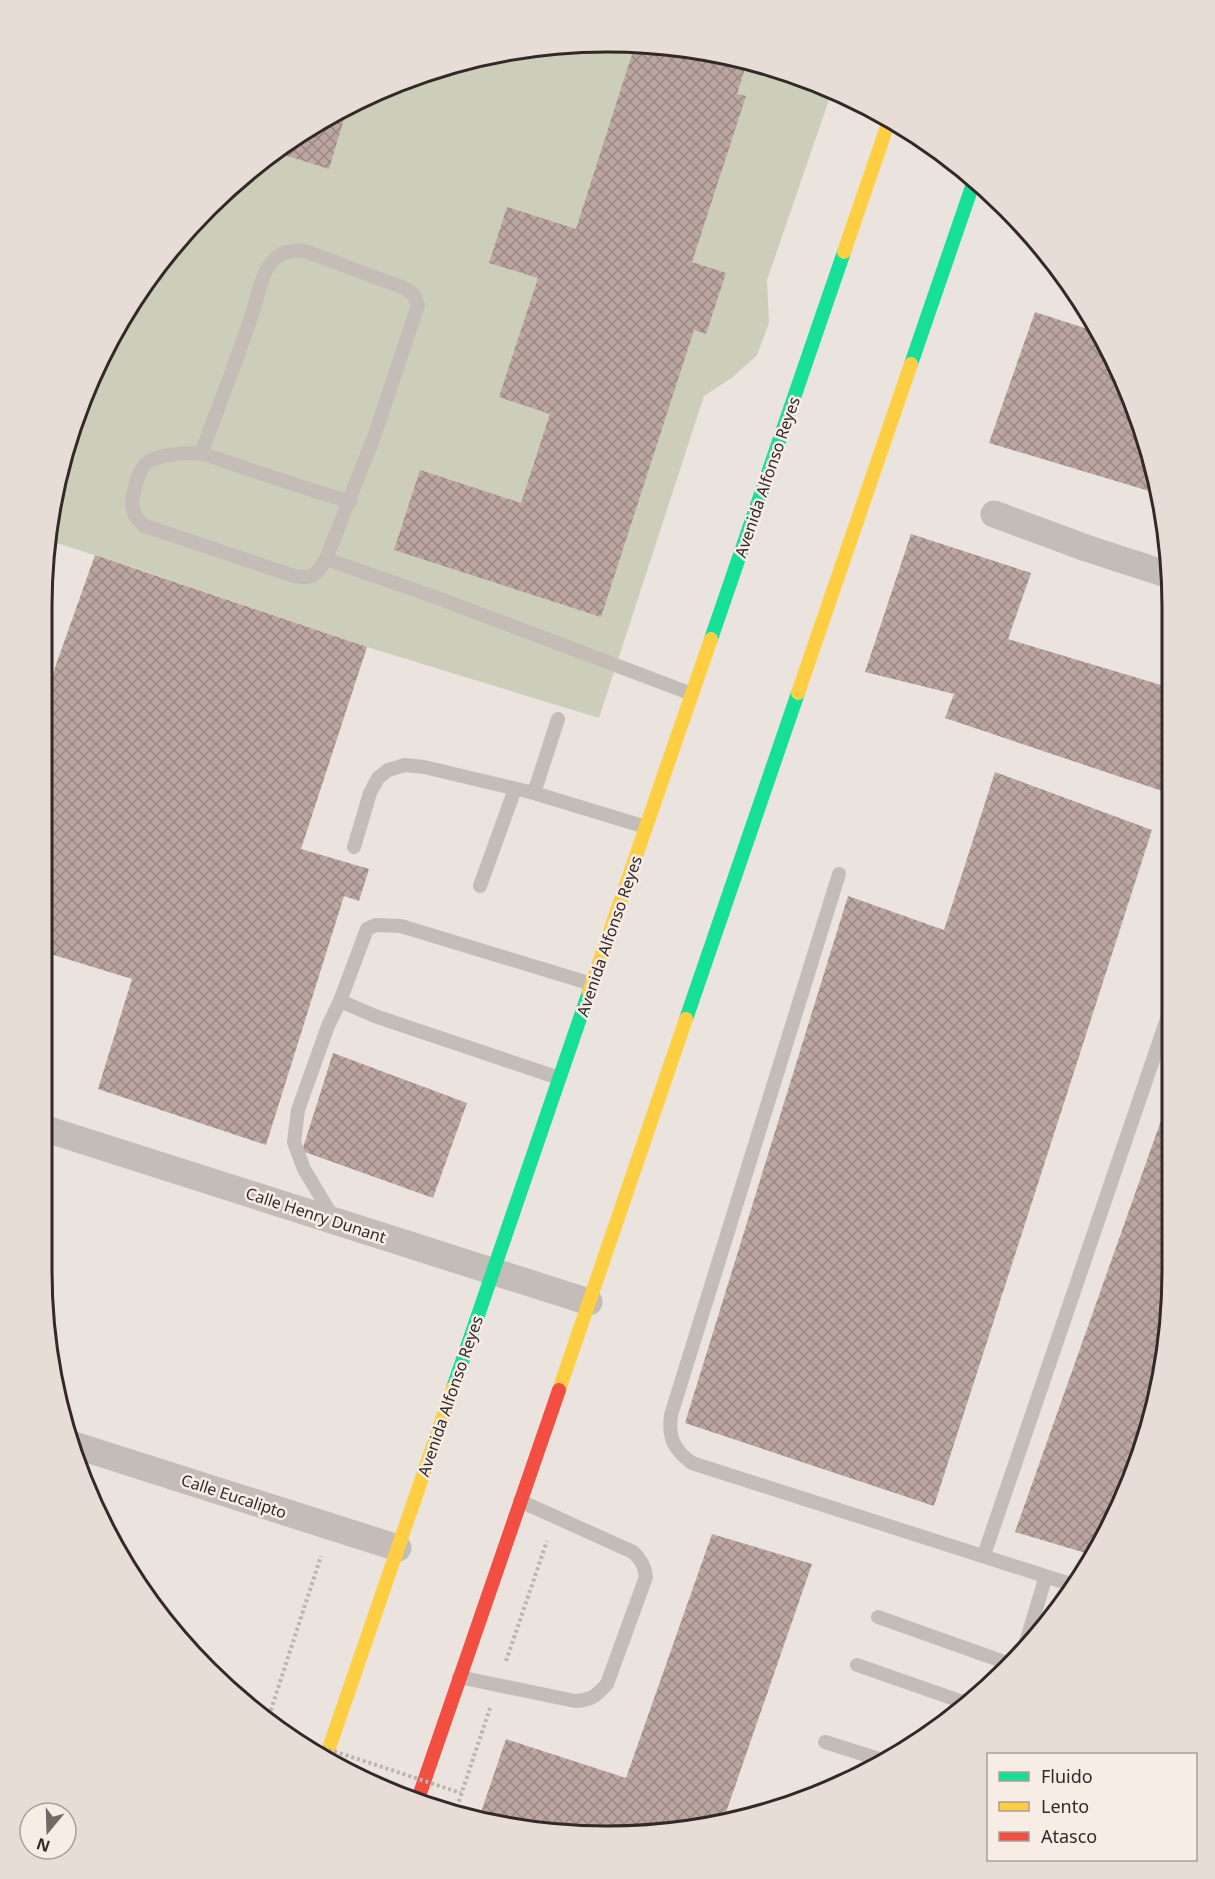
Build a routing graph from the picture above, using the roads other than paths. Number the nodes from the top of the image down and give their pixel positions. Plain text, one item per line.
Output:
1 (887, 128) edge
2 (971, 189) edge
3 (201, 454) junction
4 (350, 502) junction
5 (994, 514) dead end
6 (326, 559) junction
7 (1161, 572) edge
8 (692, 694) junction
9 (558, 719) dead end
10 (514, 789) junction
11 (534, 793) junction
12 (646, 827) junction
13 (354, 847) dead end
14 (839, 874) dead end
15 (480, 886) dead end
16 (592, 984) junction
17 (340, 1001) junction
18 (1162, 1033) edge
19 (560, 1078) junction
20 (52, 1131) edge
21 (335, 1221) junction
22 (493, 1271) junction
23 (588, 1302) junction
24 (81, 1448) edge
25 (520, 1501) junction
26 (398, 1548) junction
27 (984, 1555) junction
28 (1046, 1576) junction
29 (1067, 1583) edge
30 (878, 1617) dead end
31 (1029, 1632) edge
32 (1002, 1661) edge
33 (857, 1665) dead end
34 (459, 1677) junction
35 (959, 1701) edge
36 (825, 1742) dead end
37 (328, 1751) edge
38 (874, 1758) edge
39 (420, 1794) edge

1 - 8 highway, Avenida Alfonso Reyes
2 - 23 highway
3 - 4 lane
3 - 4 lane
3 - 6 lane
4 - 6 lane
5 - 7 street
6 - 8 lane
8 - 12 highway, Avenida Alfonso Reyes
9 - 11 lane
10 - 11 lane
10 - 13 lane
10 - 15 lane
11 - 12 lane
12 - 16 highway, Avenida Alfonso Reyes
14 - 27 lane
16 - 17 lane
16 - 19 highway, Avenida Alfonso Reyes
17 - 19 lane
17 - 21 lane
18 - 27 lane
19 - 22 highway, Avenida Alfonso Reyes
20 - 21 street, Calle Henry Dunant
21 - 22 street, Calle Henry Dunant
22 - 23 street, Calle Henry Dunant
22 - 26 highway, Avenida Alfonso Reyes
23 - 25 highway
24 - 26 street, Calle Eucalipto
25 - 34 highway
25 - 34 lane
26 - 37 highway, Avenida Alfonso Reyes
27 - 28 lane
28 - 29 lane
28 - 31 lane
30 - 32 lane
33 - 35 lane
34 - 39 highway
36 - 38 lane

